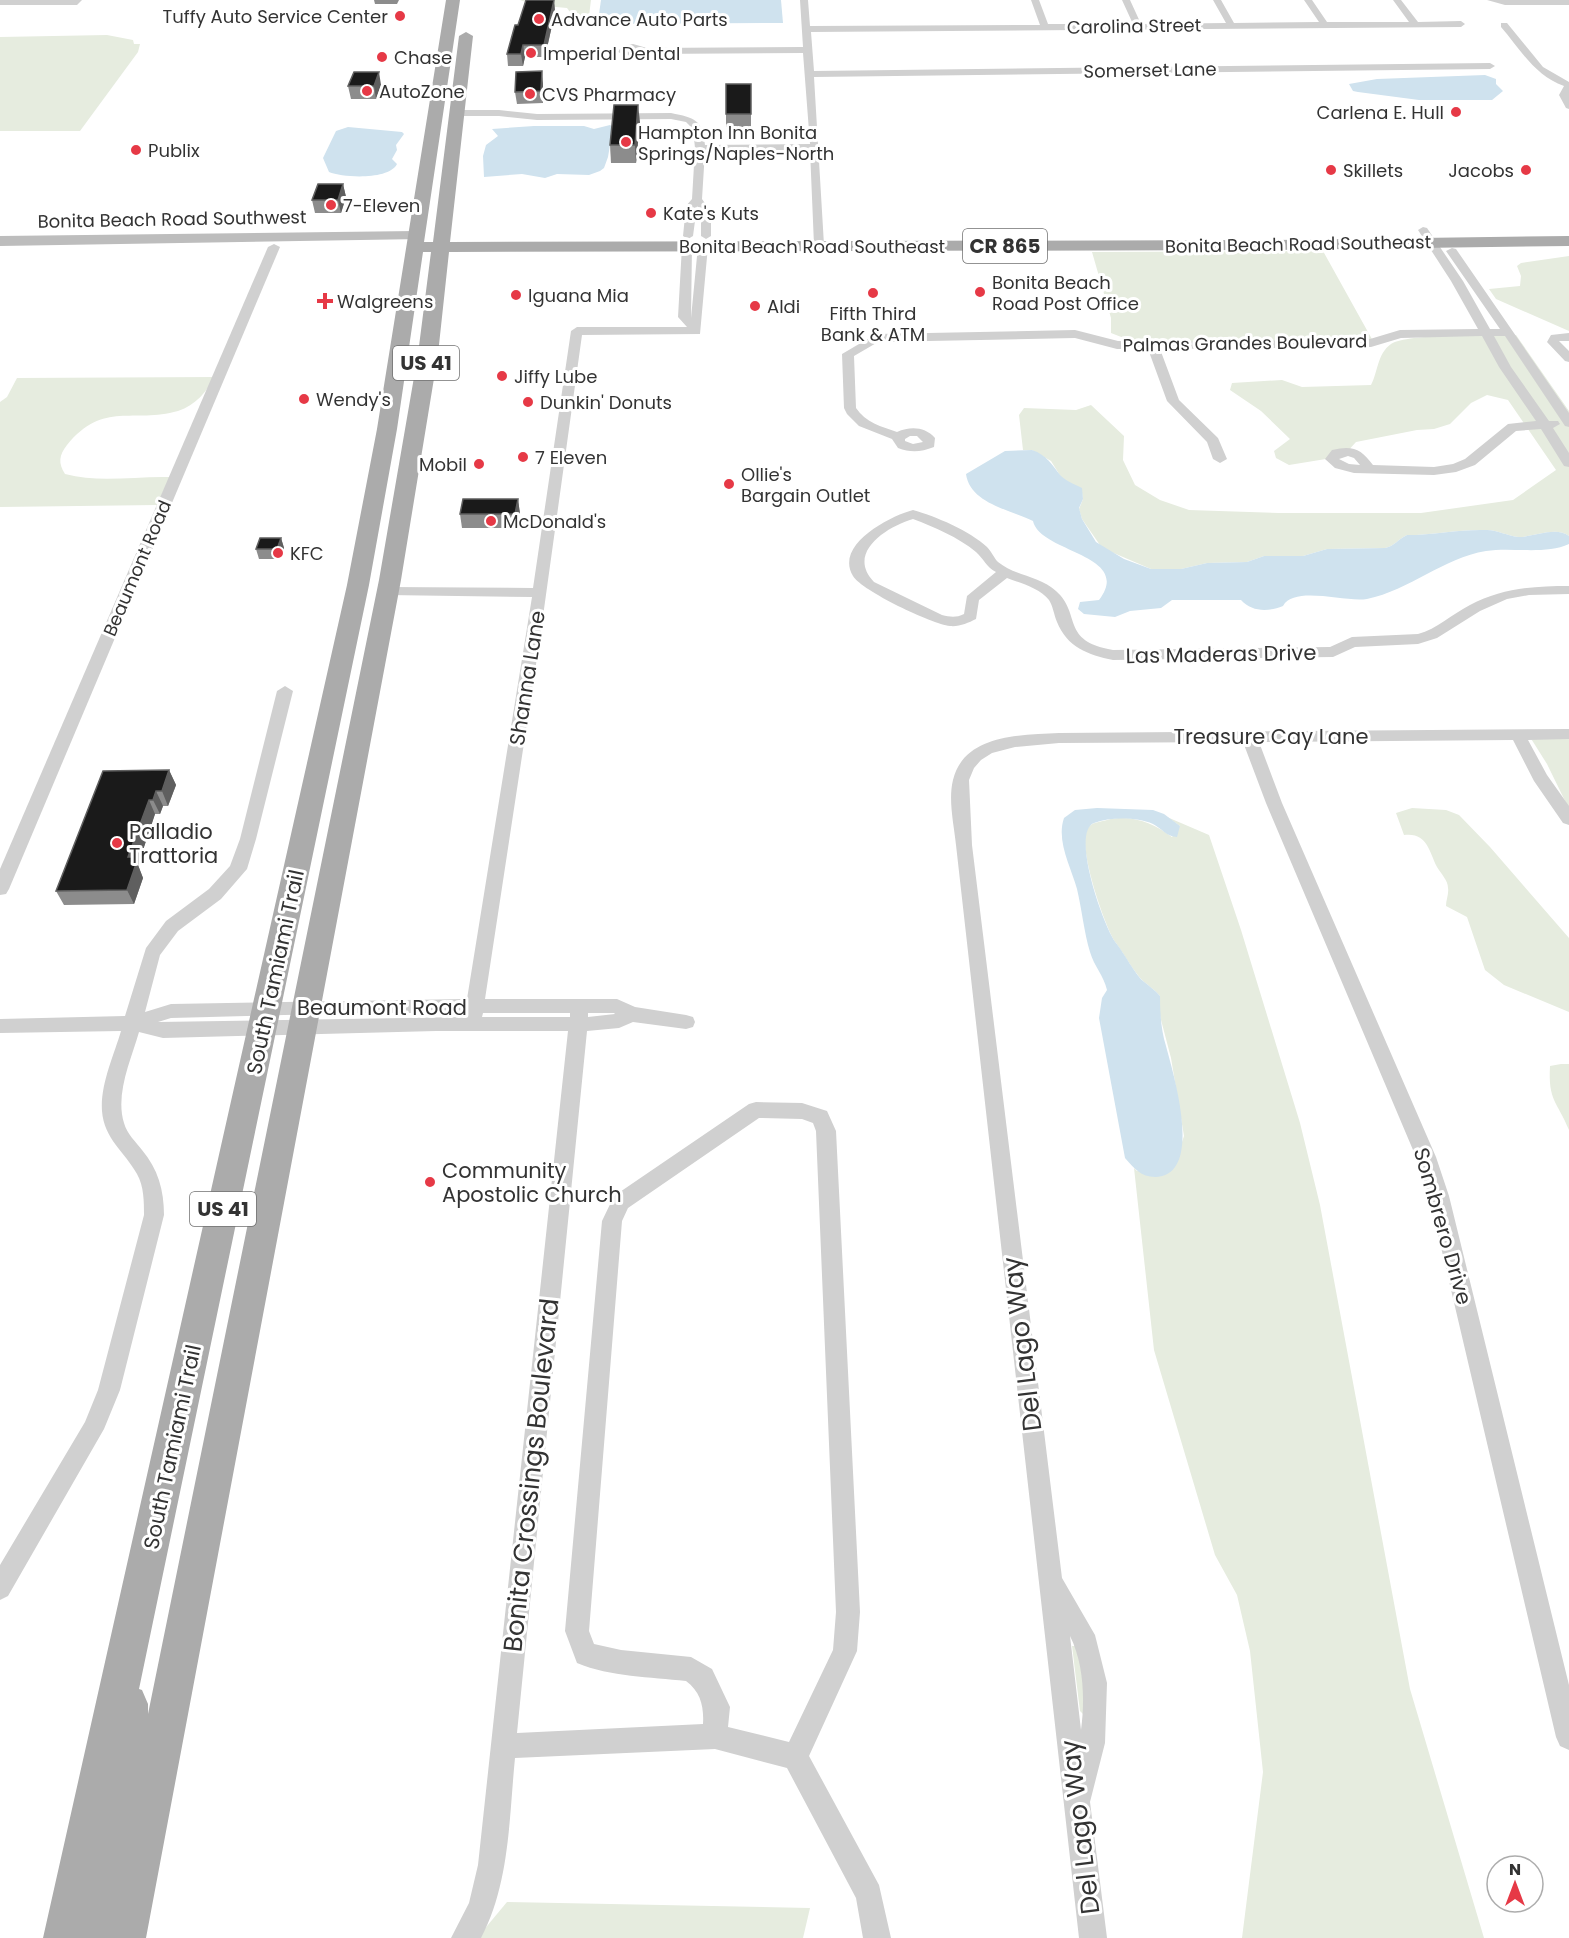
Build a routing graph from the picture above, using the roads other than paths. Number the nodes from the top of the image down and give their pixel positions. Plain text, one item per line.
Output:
1 (453, 0) edge
2 (804, 0) edge
3 (1035, 0) edge
4 (1126, 0) edge
5 (1217, 0) edge
6 (1308, 0) edge
7 (1397, 0) edge
8 (1491, 0) edge
9 (77, 1) edge
10 (0, 2) edge
11 (1569, 2) edge
12 (469, 18) dead end
13 (1324, 24) junction
14 (1415, 24) junction
15 (1461, 24) dead end
16 (1231, 25) junction
17 (1504, 25) dead end
18 (1138, 26) junction
19 (1045, 27) junction
20 (807, 29) junction
21 (808, 50) junction
22 (643, 51) dead end
23 (1490, 66) dead end
24 (810, 74) junction
25 (1569, 86) edge
26 (1569, 106) edge
27 (458, 117) junction
28 (815, 147) junction
29 (700, 148) junction
30 (697, 199) junction
31 (1569, 228) edge
32 (1255, 232) junction
33 (1434, 236) junction
34 (0, 241) edge
35 (429, 241) junction
36 (696, 241) junction
37 (819, 241) junction
38 (1569, 241) edge
39 (1110, 245) junction
40 (274, 247) junction
41 (0, 250) edge
42 (684, 317) junction
43 (666, 331) junction
44 (696, 331) junction
45 (1486, 332) junction
46 (1508, 332) junction
47 (1569, 337) edge
48 (1153, 346) junction
49 (1569, 356) edge
50 (1569, 423) edge
51 (1547, 428) junction
52 (1569, 431) edge
53 (898, 437) dead end
54 (1220, 459) dead end
55 (1569, 463) edge
56 (1369, 470) dead end
57 (1005, 572) junction
58 (378, 585) junction
59 (540, 587) junction
60 (1569, 590) edge
61 (285, 691) dead end
62 (1569, 734) edge
63 (1518, 735) junction
64 (1248, 736) junction
65 (976, 755) joint
66 (1569, 819) edge
67 (0, 889) edge
68 (473, 1015) junction
69 (580, 1015) junction
70 (305, 1018) junction
71 (265, 1019) junction
72 (686, 1022) dead end
73 (132, 1023) junction
74 (0, 1026) edge
75 (0, 1588) edge
76 (128, 1648) junction
77 (715, 1736) junction
78 (1569, 1737) edge
79 (502, 1746) junction
80 (795, 1757) junction
81 (65, 1938) edge
82 (94, 1938) edge
83 (124, 1938) edge
84 (465, 1938) edge
85 (877, 1938) edge
86 (1093, 1938) edge

1 - 35 main road, South Tamiami Trail / US 41
2 - 20 street
3 - 19 street
4 - 18 street
5 - 16 street
6 - 13 street
7 - 14 street
8 - 11 street
9 - 10 street
12 - 27 main road, South Tamiami Trail / US 41
13 - 14 street, Carolina Street
13 - 16 street, Carolina Street
14 - 15 street, Carolina Street
16 - 18 street, Carolina Street
17 - 25 street
18 - 19 street, Carolina Street
19 - 20 street, Carolina Street
20 - 21 street
21 - 22 street
21 - 24 street
23 - 24 street, Somerset Lane
24 - 28 street
25 - 26 street
27 - 29 street
27 - 35 main road, South Tamiami Trail / US 41
28 - 29 street
28 - 37 street
29 - 30 street
30 - 36 street
30 - 36 street
31 - 33 main road, Bonita Beach Road Southeast / CR 865
32 - 33 main road, Bonita Beach Road Southeast / CR 865
32 - 37 main road, Bonita Beach Road Southeast / CR 865
32 - 39 main road
33 - 38 main road, Bonita Beach Road Southeast / CR 865
33 - 39 main road, Bonita Beach Road Southeast / CR 865
33 - 45 street
33 - 46 street
34 - 35 main road, Bonita Beach Road Southwest / CR 865
35 - 36 main road, Bonita Beach Road Southeast / CR 865
35 - 40 main road, Bonita Beach Road Southwest / CR 865
35 - 58 main road, South Tamiami Trail / US 41
35 - 58 main road, South Tamiami Trail / US 41
36 - 37 main road, Bonita Beach Road Southeast / CR 865
36 - 42 street
36 - 44 street
37 - 39 main road, Bonita Beach Road Southeast / CR 865
40 - 41 main road, Bonita Beach Road Southwest / CR 865
40 - 67 street, Beaumont Road
42 - 43 street
42 - 44 street
43 - 44 street
43 - 59 street, Shanna Lane
45 - 46 street, Palmas Grandes Boulevard
45 - 48 street, Palmas Grandes Boulevard
45 - 51 street
46 - 50 street
47 - 49 street
48 - 53 street, Palmas Grandes Boulevard
48 - 54 street
50 - 51 street
51 - 52 street
51 - 55 street
51 - 56 street
57 - 57 street, Las Maderas Drive
57 - 60 street, Las Maderas Drive
58 - 59 street
58 - 70 main road, South Tamiami Trail / US 41
58 - 71 main road, South Tamiami Trail / US 41
59 - 68 street, Shanna Lane
61 - 73 street
62 - 63 street, Treasure Cay Lane
63 - 64 street, Treasure Cay Lane
63 - 66 street
64 - 65 street, Treasure Cay Lane
64 - 78 street, Sombrero Drive
65 - 86 street, Del Lago Way
68 - 69 street, Beaumont Road
68 - 70 street, Beaumont Road
69 - 72 street, Beaumont Road
69 - 79 street, Bonita Crossings Boulevard
70 - 71 street, Beaumont Road
70 - 83 main road, South Tamiami Trail / US 41
71 - 73 street, Beaumont Road
71 - 76 main road, South Tamiami Trail / US 41
73 - 74 street, Beaumont Road
73 - 75 street
76 - 81 main road, South Tamiami Trail / US 41
76 - 82 main road
77 - 79 street
77 - 80 street
77 - 80 street
79 - 84 street, Bonita Crossings Boulevard
80 - 85 street

